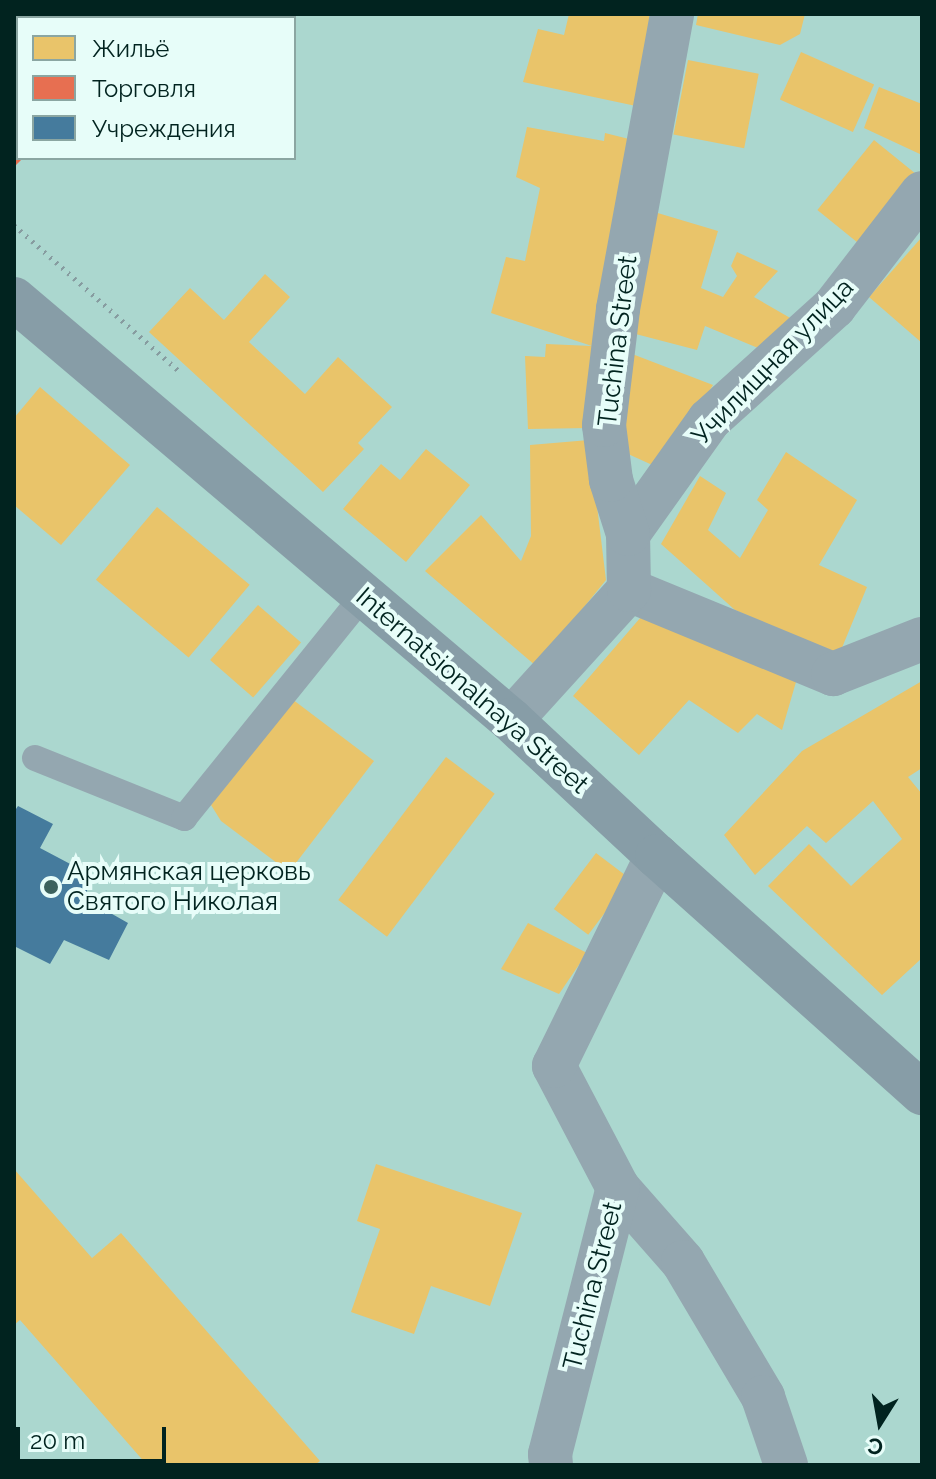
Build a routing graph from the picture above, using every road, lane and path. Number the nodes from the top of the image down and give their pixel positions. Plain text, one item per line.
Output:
1 (672, 14) edge
2 (922, 193) edge
3 (14, 299) edge
4 (628, 534) junction
5 (629, 590) junction
6 (364, 595) junction
7 (922, 639) edge
8 (511, 720) junction
9 (35, 758) dead end
10 (657, 856) junction
11 (922, 1093) edge
12 (618, 1188) junction
13 (551, 1465) edge
14 (786, 1465) edge

1 - 4 street, Tuchina Street
2 - 4 street, Училищная улица
3 - 6 main road, Internatsionalnaya Street
4 - 5 street, Tuchina Street
5 - 7 street
5 - 8 street
6 - 8 main road, Internatsionalnaya Street
6 - 9 lane
8 - 10 main road, Internatsionalnaya Street
10 - 11 main road, Internatsionalnaya Street
10 - 12 street, Tuchina Street
12 - 13 street, Tuchina Street
12 - 14 street

